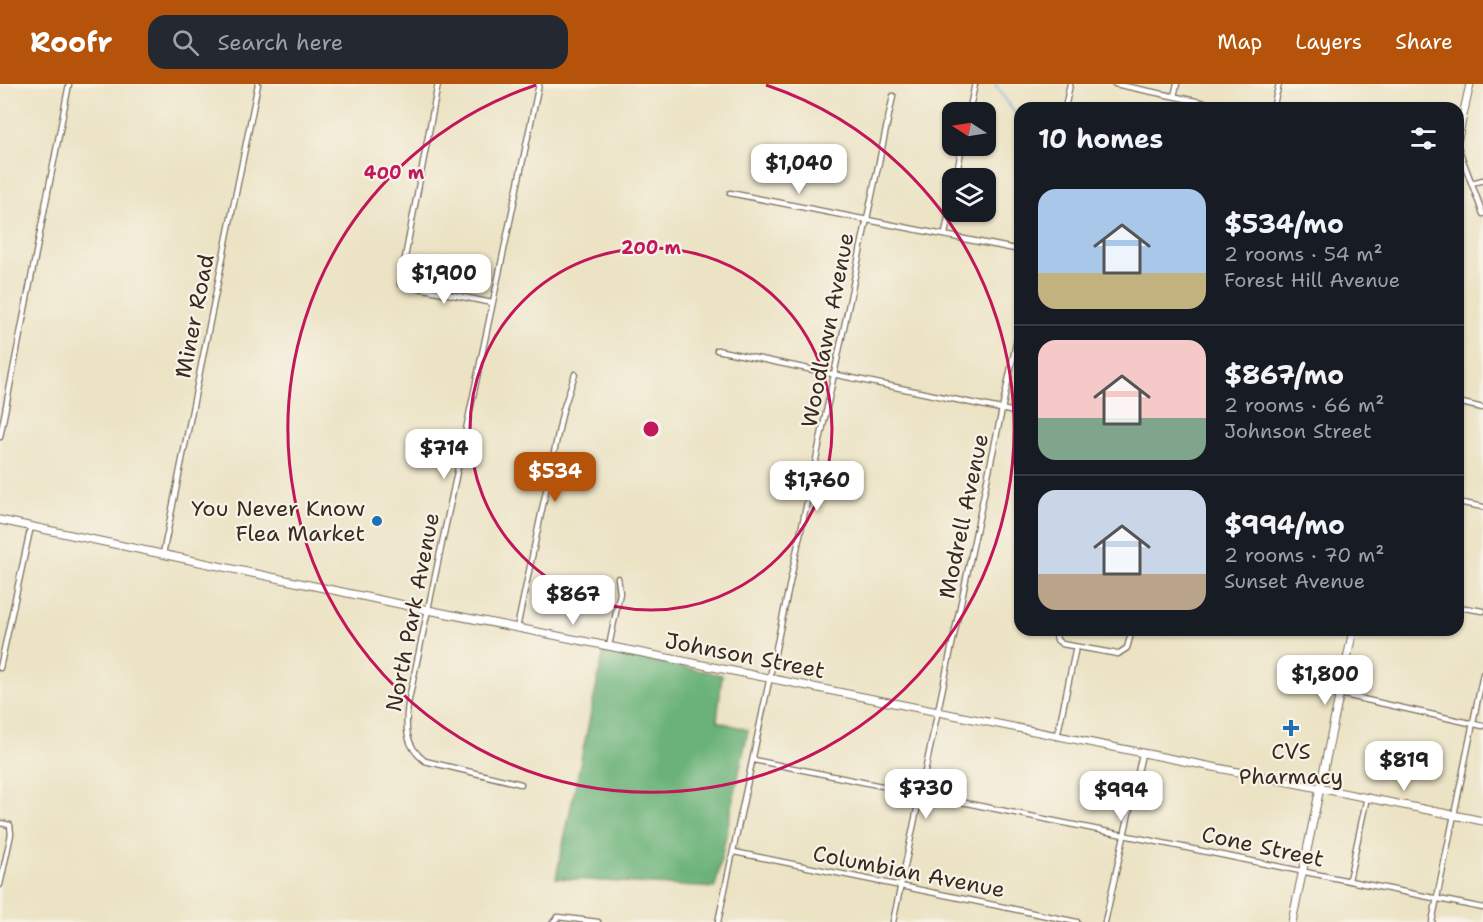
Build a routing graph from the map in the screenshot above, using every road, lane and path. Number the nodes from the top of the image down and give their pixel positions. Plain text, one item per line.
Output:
1 (69, 84) edge
2 (258, 84) edge
3 (438, 84) edge
4 (539, 84) edge
5 (975, 84) edge
6 (1070, 84) edge
7 (1115, 84) edge
8 (1177, 84) edge
9 (1279, 84) edge
10 (1470, 84) edge
11 (893, 96) dead end
12 (1174, 96) junction
13 (971, 102) edge
14 (1066, 102) edge
15 (1202, 102) edge
16 (1274, 102) edge
17 (1464, 111) edge
18 (1464, 162) edge
19 (1483, 180) edge
20 (1472, 183) junction
21 (730, 193) dead end
22 (1483, 214) edge
23 (866, 219) junction
24 (947, 222) edge
25 (945, 234) junction
26 (1014, 249) edge
27 (492, 303) junction
28 (717, 350) dead end
29 (1014, 353) edge
30 (574, 374) dead end
31 (836, 375) junction
32 (1464, 403) edge
33 (1483, 408) edge
34 (1002, 410) junction
35 (1014, 412) edge
36 (0, 437) edge
37 (1464, 503) edge
38 (1483, 507) edge
39 (0, 520) edge
40 (31, 526) junction
41 (163, 554) junction
42 (618, 578) dead end
43 (1464, 607) edge
44 (428, 610) junction
45 (1483, 611) edge
46 (517, 627) junction
47 (1056, 636) edge
48 (1130, 636) edge
49 (1352, 636) edge
50 (609, 646) junction
51 (1076, 647) junction
52 (0, 668) edge
53 (1483, 674) edge
54 (769, 679) junction
55 (1340, 694) junction
56 (938, 713) junction
57 (1472, 724) junction
58 (1483, 726) edge
59 (1057, 737) junction
60 (1142, 754) junction
61 (754, 760) junction
62 (521, 784) dead end
63 (1321, 788) junction
64 (921, 792) junction
65 (1367, 797) junction
66 (1454, 815) junction
67 (1483, 821) edge
68 (0, 823) edge
69 (1124, 834) junction
70 (734, 852) junction
71 (1303, 871) junction
72 (1348, 880) junction
73 (0, 881) edge
74 (900, 887) junction
75 (1437, 899) junction
76 (1483, 908) edge
77 (552, 922) edge
78 (598, 922) edge
79 (718, 922) edge
80 (893, 922) edge
81 (1077, 922) edge
82 (1106, 922) edge
83 (1292, 922) edge
84 (1432, 922) edge

1 - 36 street
2 - 41 street, Miner Road
3 - 27 street
4 - 27 street, North Park Avenue
5 - 13 street
6 - 14 street
7 - 12 street
8 - 12 street
9 - 16 street
10 - 17 street
11 - 23 street, Woodlawn Avenue
12 - 15 street
18 - 20 street
19 - 20 street
20 - 22 street
21 - 23 street
23 - 25 street
23 - 31 street, Woodlawn Avenue
24 - 25 street
25 - 26 street
27 - 44 street, North Park Avenue
28 - 31 street
29 - 34 street, Modrell Avenue
30 - 46 street
31 - 34 street
31 - 54 street, Woodlawn Avenue
32 - 33 street
34 - 35 street
34 - 56 street, Modrell Avenue
37 - 38 street
39 - 40 street, Johnson Street
40 - 41 street, Johnson Street
40 - 52 street
41 - 44 street, Johnson Street
42 - 50 street
43 - 45 street
44 - 46 street, Johnson Street
44 - 62 street, North Park Avenue
46 - 50 street, Johnson Street
47 - 51 street
48 - 51 street
49 - 55 street
50 - 54 street, Johnson Street
51 - 59 street
53 - 57 street
54 - 56 street, Johnson Street
54 - 61 street, Woodlawn Avenue
55 - 57 street
55 - 63 street
56 - 59 street, Johnson Street
56 - 64 street, Modrell Avenue
57 - 58 street
57 - 66 street
59 - 60 street, Johnson Street
60 - 63 street, Johnson Street
60 - 69 street
61 - 64 street, Cone Street
61 - 70 street, Woodlawn Avenue
63 - 65 street, Johnson Street
63 - 71 street
64 - 69 street, Cone Street
64 - 74 street, Modrell Avenue
65 - 66 street, Johnson Street
65 - 72 street
66 - 67 street, Johnson Street
66 - 75 street
68 - 73 street
69 - 71 street, Cone Street
69 - 82 street
70 - 74 street, Columbian Avenue
70 - 79 street, Woodlawn Avenue
71 - 72 street, Cone Street
71 - 83 street
72 - 75 street, Cone Street
74 - 80 street, Modrell Avenue
74 - 81 street, Columbian Avenue
75 - 76 street, Cone Street
75 - 84 street
77 - 78 street

